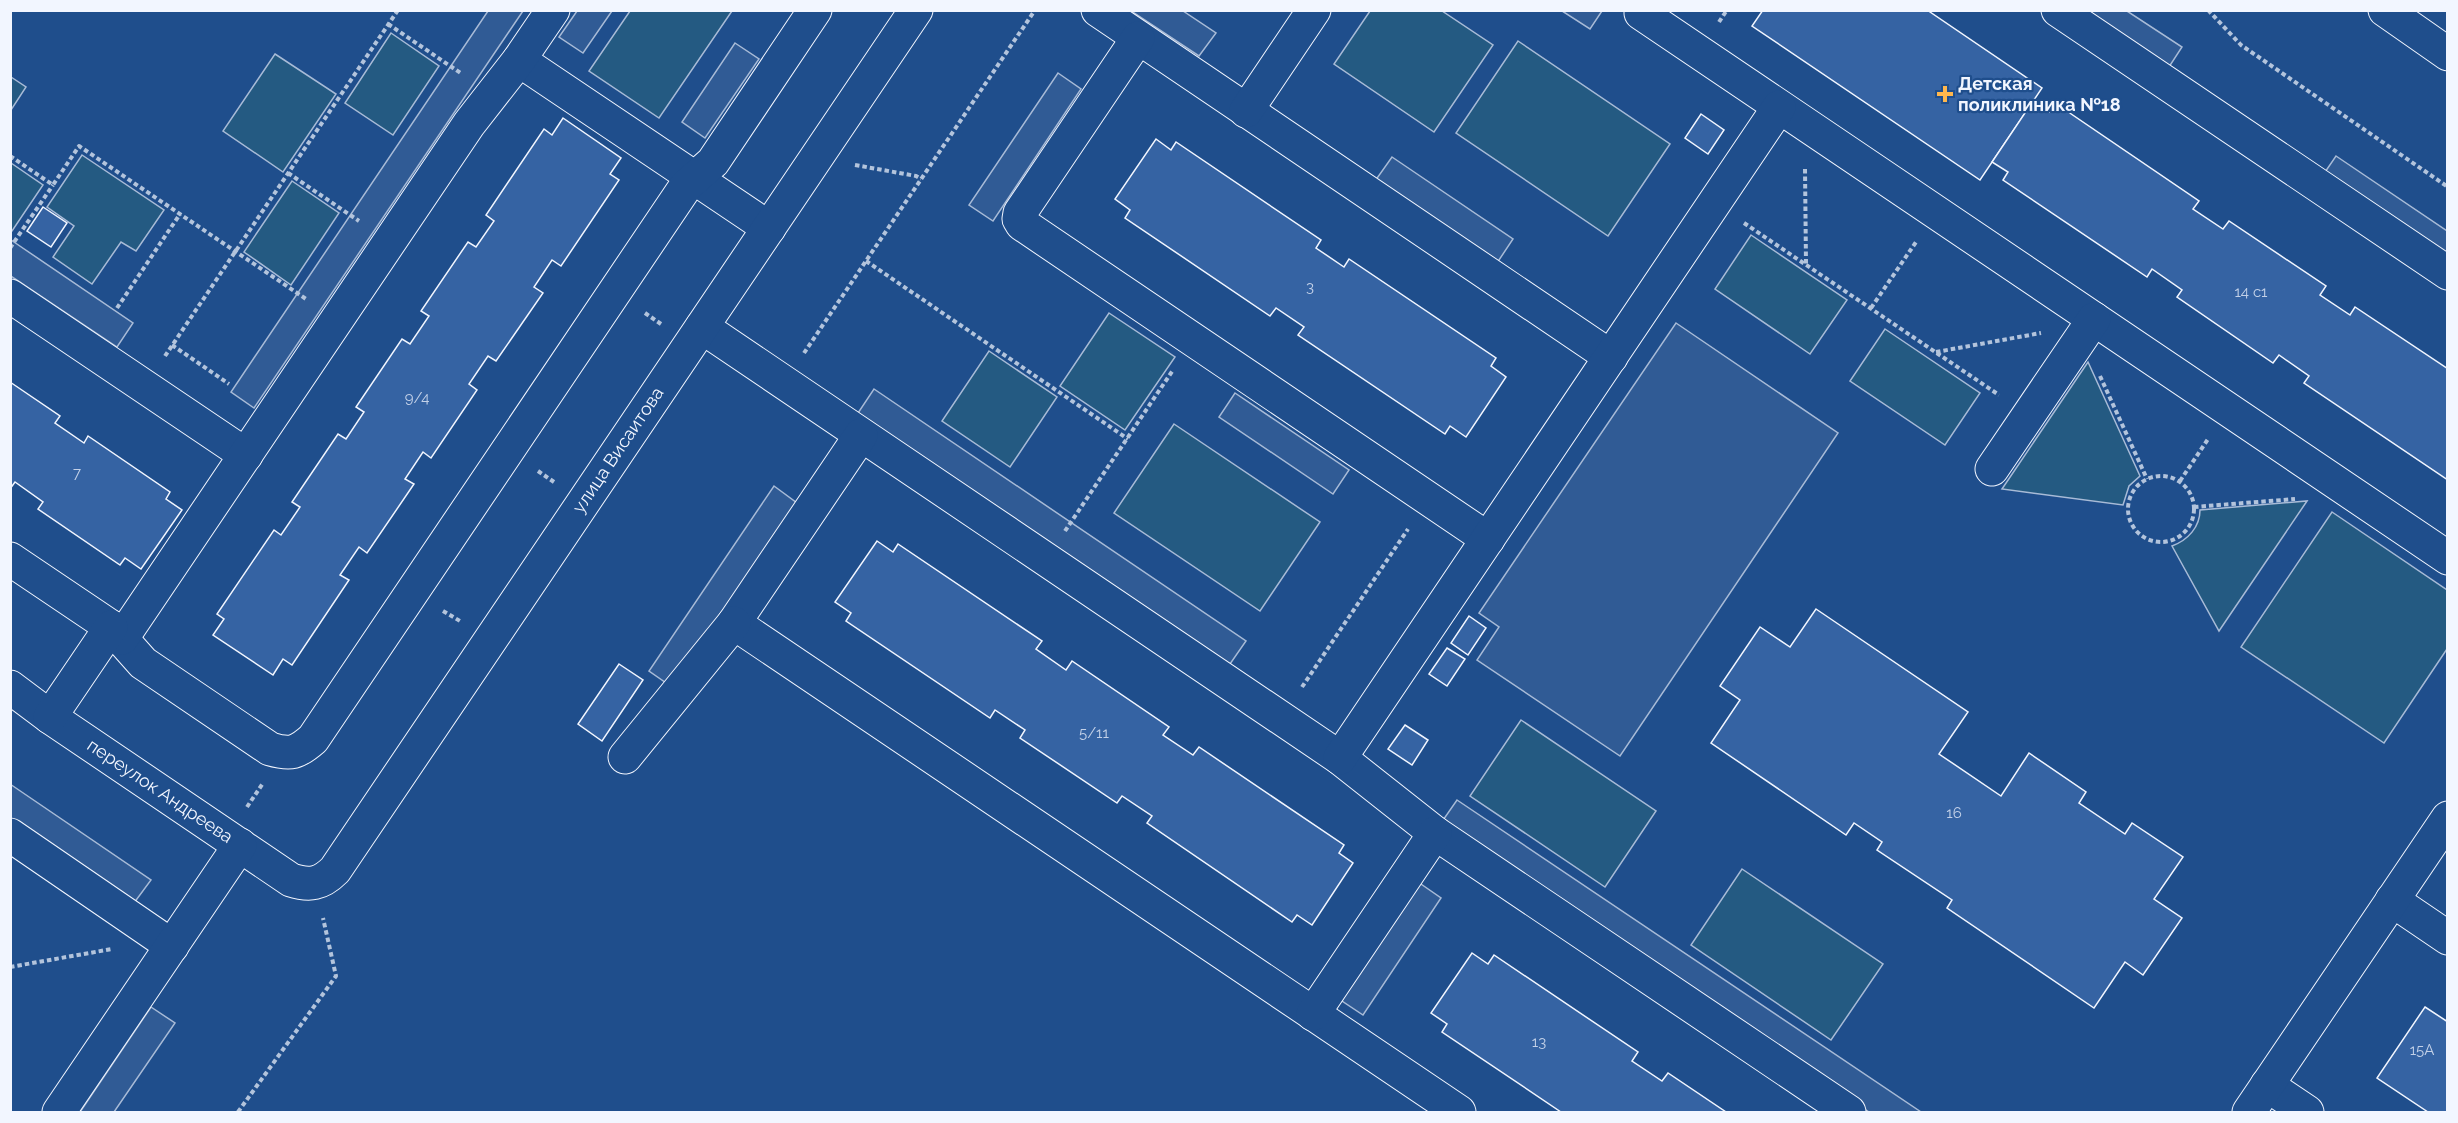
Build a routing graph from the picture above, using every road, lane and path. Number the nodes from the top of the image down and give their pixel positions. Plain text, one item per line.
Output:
1 (398, 10) edge
2 (553, 10) edge
3 (815, 10) edge
4 (916, 10) edge
5 (1035, 10) edge
6 (1098, 10) edge
7 (1314, 10) edge
8 (2058, 10) edge
9 (2208, 10) edge
10 (2385, 10) edge
11 (1640, 11) edge
12 (388, 24) junction
13 (1138, 38) junction
14 (2448, 54) edge
15 (519, 60) junction
16 (492, 94) junction
17 (1246, 111) junction
18 (1792, 115) junction
19 (821, 151) junction
20 (10, 156) edge
21 (288, 173) junction
22 (694, 178) junction
23 (921, 179) junction
24 (53, 185) junction
25 (2448, 187) edge
26 (1714, 203) junction
27 (1936, 212) junction
28 (180, 214) junction
29 (769, 228) junction
30 (390, 241) junction
31 (10, 248) edge
32 (235, 251) junction
33 (866, 261) junction
34 (1806, 265) junction
35 (2448, 273) edge
36 (10, 296) edge
37 (117, 308) dead end
38 (1871, 308) junction
39 (640, 309) dead end
40 (337, 320) junction
41 (666, 327) dead end
42 (702, 327) junction
43 (2089, 327) junction
44 (1194, 340) junction
45 (172, 345) junction
46 (1935, 352) junction
47 (1611, 357) junction
48 (784, 382) junction
49 (229, 384) dead end
50 (144, 386) junction
51 (2228, 410) junction
52 (2029, 415) junction
53 (861, 435) junction
54 (1128, 439) junction
55 (246, 455) junction
56 (531, 466) dead end
57 (1992, 469) dead end
58 (2324, 475) junction
59 (2146, 479) junction
60 (2180, 481) junction
61 (557, 484) dead end
62 (1429, 499) junction
63 (2194, 507) junction
64 (1488, 539) junction
65 (2448, 558) edge
66 (10, 559) edge
67 (1045, 559) junction
68 (435, 605) dead end
69 (734, 622) junction
70 (461, 623) dead end
71 (117, 633) junction
72 (10, 687) edge
73 (50, 717) junction
74 (1281, 718) junction
75 (625, 758) dead end
76 (1340, 758) junction
77 (265, 780) dead end
78 (246, 808) dead end
79 (2448, 818) edge
80 (1435, 833) junction
81 (10, 835) edge
82 (240, 845) junction
83 (315, 884) junction
84 (2392, 900) junction
85 (2448, 938) edge
86 (172, 946) junction
87 (116, 948) dead end
88 (10, 967) edge
89 (1313, 1014) junction
90 (2267, 1085) junction
91 (59, 1113) edge
92 (238, 1113) edge
93 (1459, 1113) edge
94 (1849, 1113) edge
95 (2249, 1113) edge
96 (2307, 1113) edge

1 - 12 path
2 - 15 street
3 - 22 street
4 - 19 street, улица Висаитова
5 - 23 path
6 - 13 street
7 - 17 street
8 - 35 street
9 - 25 path
10 - 14 street
11 - 18 street
12 - 16 path
12 - 21 path
13 - 17 street
13 - 44 street
15 - 16 street
15 - 22 street
16 - 30 street
17 - 47 street
18 - 26 street
18 - 27 street
18 - 34 path
19 - 23 path
19 - 29 street, улица Висаитова
20 - 24 path
21 - 30 path
21 - 32 path
22 - 29 street
22 - 71 street
23 - 33 path
24 - 28 path
24 - 31 path
26 - 34 path
26 - 47 street
27 - 38 path
27 - 43 street
28 - 32 path
28 - 37 path
29 - 42 street, улица Висаитова
30 - 40 street
32 - 40 path
32 - 45 path
33 - 48 path
33 - 54 path
34 - 38 path
36 - 50 street
38 - 46 path
39 - 41 path
40 - 55 street
42 - 48 street
42 - 83 street, улица Висаитова
43 - 46 path
43 - 51 street
43 - 52 street
43 - 59 path
44 - 54 path
44 - 62 street
45 - 49 path
45 - 50 path
46 - 52 path
47 - 64 street
48 - 53 street
50 - 55 street
51 - 58 street
51 - 60 path
52 - 57 street
53 - 67 street
53 - 69 street
54 - 67 path
55 - 71 street
56 - 61 path
58 - 63 path
58 - 65 street
59 - 60 path
59 - 63 path
60 - 63 path
62 - 64 street
62 - 74 path
64 - 76 street
66 - 71 street
67 - 74 street
68 - 70 path
69 - 75 street
69 - 89 street
71 - 73 street
72 - 73 street, переулок Андреева
73 - 82 street, переулок Андреева
74 - 76 street
76 - 80 street
77 - 78 path
79 - 84 street
80 - 89 street
80 - 94 street
81 - 86 street
82 - 83 street, переулок Андреева
82 - 86 street
83 - 92 path
84 - 85 street
84 - 90 street
86 - 91 street
87 - 88 path
89 - 93 street
90 - 95 street
90 - 96 street

